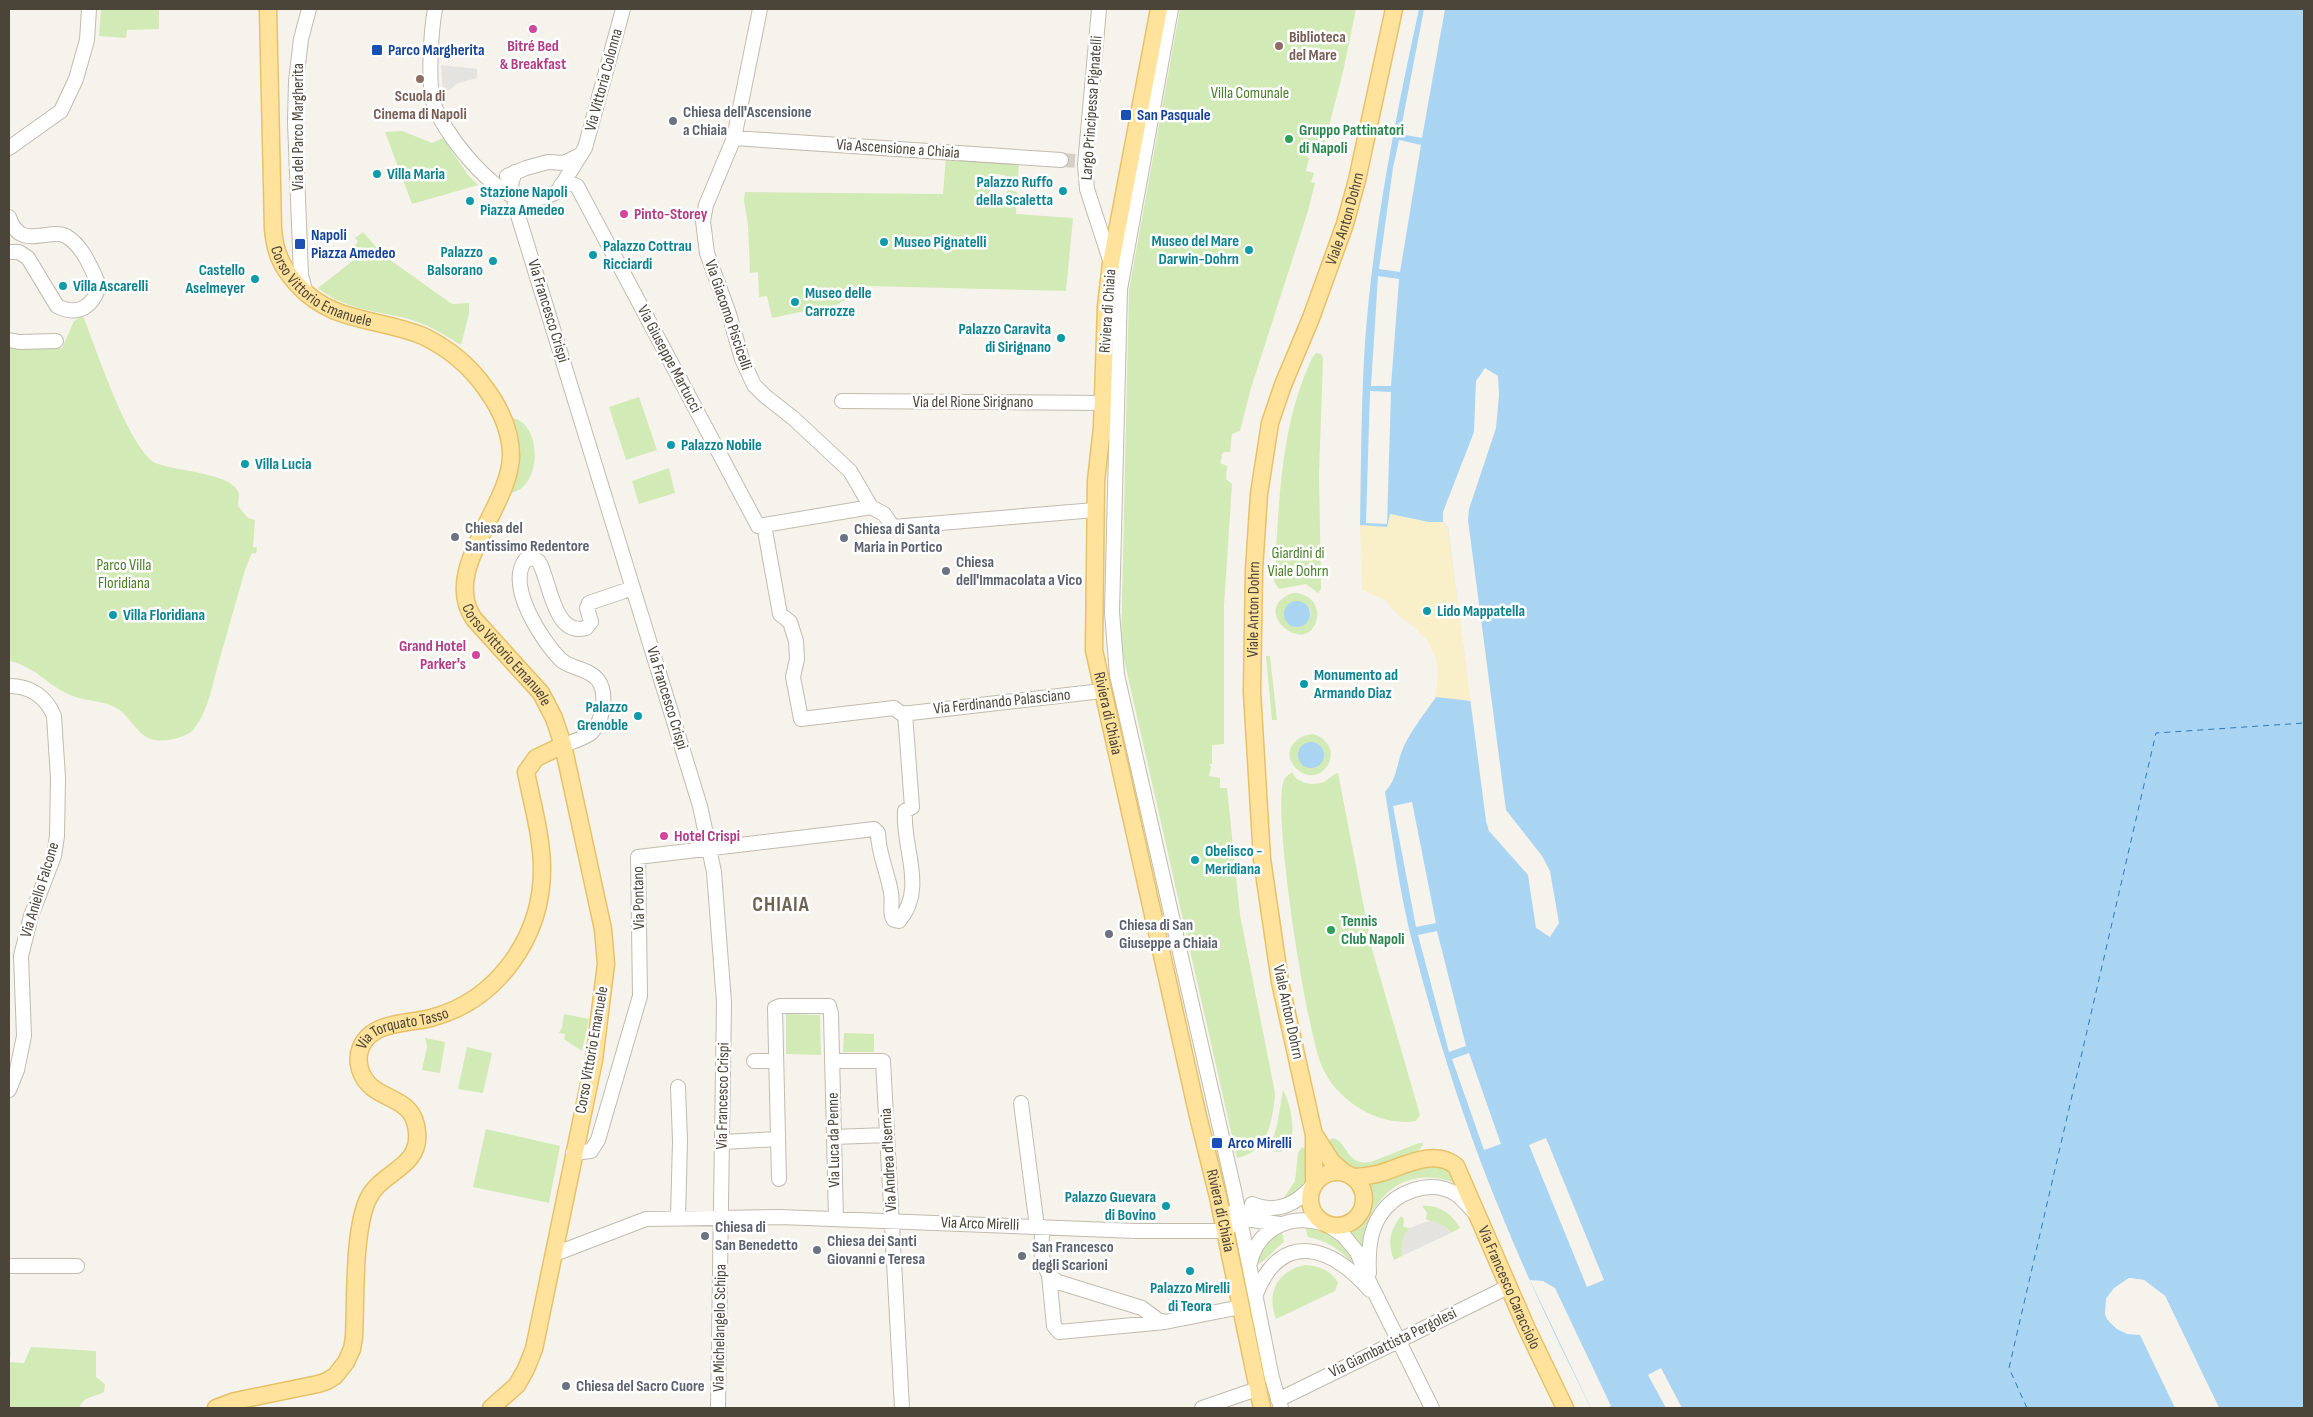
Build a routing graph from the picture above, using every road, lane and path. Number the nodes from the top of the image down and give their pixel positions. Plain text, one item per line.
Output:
1 (89, 9) edge
2 (268, 9) edge
3 (309, 9) edge
4 (435, 9) edge
5 (624, 9) edge
6 (760, 9) edge
7 (1099, 9) edge
8 (1159, 9) edge
9 (1172, 9) edge
10 (1394, 9) edge
11 (734, 138) junction
12 (9, 148) edge
13 (584, 151) junction
14 (1061, 160) tunnel mouth
15 (554, 163) junction
16 (515, 172) junction
17 (484, 175) junction
18 (561, 185) junction
19 (515, 196) junction
20 (9, 217) edge
21 (300, 247) junction
22 (275, 248) junction
23 (9, 252) edge
24 (1111, 263) junction
25 (306, 295) junction
26 (9, 340) edge
27 (56, 341) dead end
28 (842, 401) dead end
29 (1103, 403) junction
30 (872, 507) junction
31 (1095, 510) junction
32 (764, 525) junction
33 (633, 588) junction
34 (9, 686) edge
35 (1102, 691) junction
36 (903, 714) junction
37 (563, 745) junction
38 (710, 847) junction
39 (754, 1061) dead end
40 (776, 1061) junction
41 (832, 1061) junction
42 (678, 1087) dead end
43 (9, 1090) edge
44 (1021, 1104) dead end
45 (887, 1135) junction
46 (1314, 1135) junction
47 (834, 1137) junction
48 (778, 1139) junction
49 (722, 1142) junction
50 (573, 1153) junction
51 (1349, 1175) junction
52 (779, 1179) dead end
53 (1314, 1184) junction
54 (1234, 1190) junction
55 (1218, 1197) junction
56 (1260, 1208) junction
57 (1239, 1216) junction
58 (1477, 1216) junction
59 (722, 1217) junction
60 (678, 1218) junction
61 (836, 1219) junction
62 (892, 1220) junction
63 (1280, 1224) junction
64 (1327, 1225) junction
65 (1040, 1227) junction
66 (1226, 1231) junction
67 (560, 1252) dead end
68 (1250, 1263) junction
69 (9, 1266) edge
70 (77, 1266) dead end
71 (1049, 1275) junction
72 (1369, 1281) junction
73 (1508, 1287) junction
74 (1255, 1294) junction
75 (1378, 1300) junction
76 (1241, 1307) junction
77 (1165, 1322) junction
78 (1398, 1341) junction
79 (1257, 1389) junction
80 (1280, 1404) edge
81 (216, 1408) edge
82 (492, 1408) edge
83 (718, 1408) edge
84 (902, 1408) edge
85 (1202, 1408) edge
86 (1262, 1408) edge
87 (1432, 1408) edge
88 (1565, 1408) edge

1 - 12 street
2 - 22 main road, Corso Vittorio Emanuele
3 - 21 street, Via del Parco Margherita
4 - 17 street
5 - 13 street, Via Vittoria Colonna
6 - 11 street, Via Giacomo Piscicelli
7 - 24 street, Largo Principessa Pignatelli
8 - 24 main road, Riviera di Chiaia
9 - 54 street
10 - 46 main road, Viale Anton Dohrn
11 - 14 street, Via Ascensione a Chiaia
11 - 30 street, Via Giacomo Piscicelli
13 - 15 street
13 - 18 street, Via Vittoria Colonna
15 - 16 street
15 - 18 street
16 - 17 street
16 - 19 street
17 - 19 street
18 - 19 street
18 - 32 street, Via Giuseppe Martucci
19 - 33 street, Via Francesco Crispi
20 - 23 street
21 - 22 street
21 - 25 street, Via del Parco Margherita
22 - 25 main road, Corso Vittorio Emanuele
24 - 29 main road, Riviera di Chiaia
25 - 37 main road, Corso Vittorio Emanuele
26 - 27 street
28 - 29 street, Via del Rione Sirignano
29 - 31 main road, Riviera di Chiaia
30 - 31 street, Via Giacomo Piscicelli
30 - 32 street
31 - 35 main road, Riviera di Chiaia
32 - 36 street, Via Ferdinando Palasciano
33 - 37 street
33 - 38 street, Via Francesco Crispi
34 - 43 street, Via Aniello Falcone
35 - 36 street, Via Ferdinando Palasciano
35 - 55 main road, Riviera di Chiaia
36 - 38 street, Via Pontano
37 - 50 main road, Corso Vittorio Emanuele
37 - 81 main road, Via Torquato Tasso
38 - 49 street, Via Francesco Crispi
38 - 50 street, Via Pontano
39 - 40 street
40 - 41 street, Via Luca da Penne
40 - 48 street
41 - 45 street, Via Andrea d'Isernia
41 - 47 street, Via Luca da Penne
42 - 60 street
44 - 65 street
45 - 47 street
45 - 62 street, Via Andrea d'Isernia
46 - 51 main road, Viale Anton Dohrn
46 - 53 main road, Viale Anton Dohrn
47 - 61 street, Via Luca da Penne
48 - 49 street
48 - 52 street
49 - 59 street, Via Francesco Crispi
50 - 82 main road, Corso Vittorio Emanuele
51 - 53 main road
51 - 58 main road, Via Francesco Caracciolo
51 - 64 main road
53 - 56 street
53 - 64 main road
54 - 56 street
54 - 57 street
55 - 57 street
55 - 66 main road, Riviera di Chiaia
56 - 57 street
57 - 63 street
57 - 66 street
57 - 68 street
58 - 72 street
58 - 73 main road, Via Francesco Caracciolo
59 - 60 street, Via Arco Mirelli
59 - 61 street, Via Arco Mirelli
59 - 83 street, Via Michelangelo Schipa
60 - 67 street, Via Arco Mirelli
61 - 62 street, Via Arco Mirelli
62 - 65 street, Via Arco Mirelli
62 - 84 street, Via Andrea d'Isernia
63 - 64 street
63 - 68 street
64 - 72 street
65 - 66 street, Via Arco Mirelli
65 - 71 street
66 - 76 main road, Riviera di Chiaia
68 - 74 street
69 - 70 street
71 - 77 street
71 - 77 street
72 - 75 street
73 - 78 street, Via Giambattista Pergolesi
73 - 88 main road, Via Francesco Caracciolo
74 - 75 street
74 - 80 street
75 - 78 street
76 - 77 street
76 - 79 main road, Riviera di Chiaia
78 - 80 street, Via Giambattista Pergolesi
78 - 87 street
79 - 85 street
79 - 86 main road, Riviera di Chiaia

